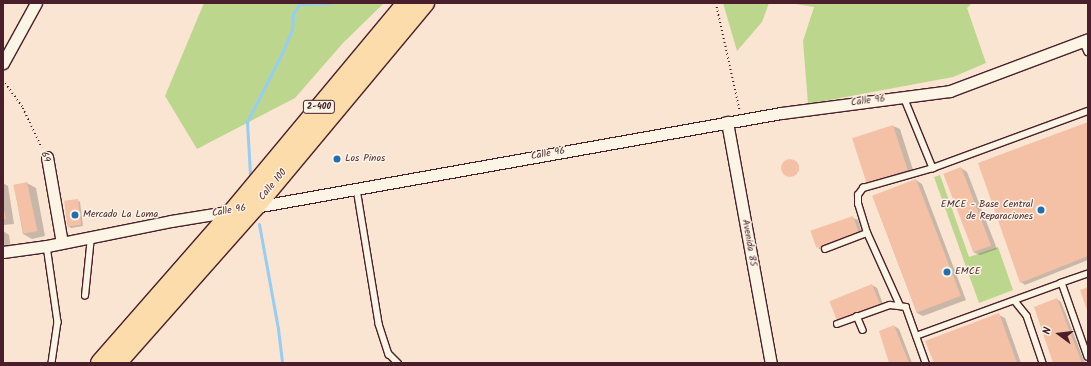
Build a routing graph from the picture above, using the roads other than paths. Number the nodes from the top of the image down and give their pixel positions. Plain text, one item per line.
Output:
1 (36, 3) edge
2 (406, 3) edge
3 (425, 3) edge
4 (1086, 40) edge
5 (1088, 52) edge
6 (3, 63) edge
7 (904, 97) junction
8 (1088, 111) edge
9 (727, 122) junction
10 (47, 157) road end
11 (933, 168) junction
12 (357, 189) junction
13 (255, 207) junction
14 (233, 211) junction
15 (867, 233) junction
16 (91, 237) junction
17 (62, 243) junction
18 (47, 246) junction
19 (825, 249) dead end
20 (3, 252) edge
21 (1088, 274) edge
22 (1062, 283) junction
23 (85, 296) dead end
24 (1015, 300) junction
25 (900, 306) junction
26 (857, 316) junction
27 (837, 324) dead end
28 (863, 330) dead end
29 (916, 336) junction
30 (1088, 357) edge
31 (52, 363) edge
32 (100, 363) edge
33 (117, 363) edge
34 (398, 363) edge
35 (771, 363) edge
36 (926, 363) edge
37 (1043, 363) edge

1 - 6 street
2 - 14 highway, Calle 100 / 2-400
3 - 13 highway, Calle 100 / 2-400
4 - 5 lane
4 - 7 street, Calle 96
7 - 9 street, Calle 96
7 - 11 lane
8 - 11 lane
9 - 12 street, Calle 96
9 - 35 street, Avenida 85
10 - 17 street, 69
11 - 15 lane
12 - 13 street, Calle 96
12 - 34 lane
13 - 14 street, Calle 96
13 - 33 highway, Calle 100 / 2-400
14 - 16 street, Calle 96
14 - 32 highway, Calle 100 / 2-400
15 - 19 lane
15 - 25 lane
16 - 17 street, Calle 96
16 - 23 lane
17 - 18 street, Calle 96
18 - 20 street, Calle 96
18 - 31 lane
21 - 22 lane
22 - 24 lane
22 - 30 lane
24 - 29 lane
24 - 37 lane
25 - 26 lane
25 - 29 lane
26 - 27 lane
26 - 28 lane
29 - 36 lane

